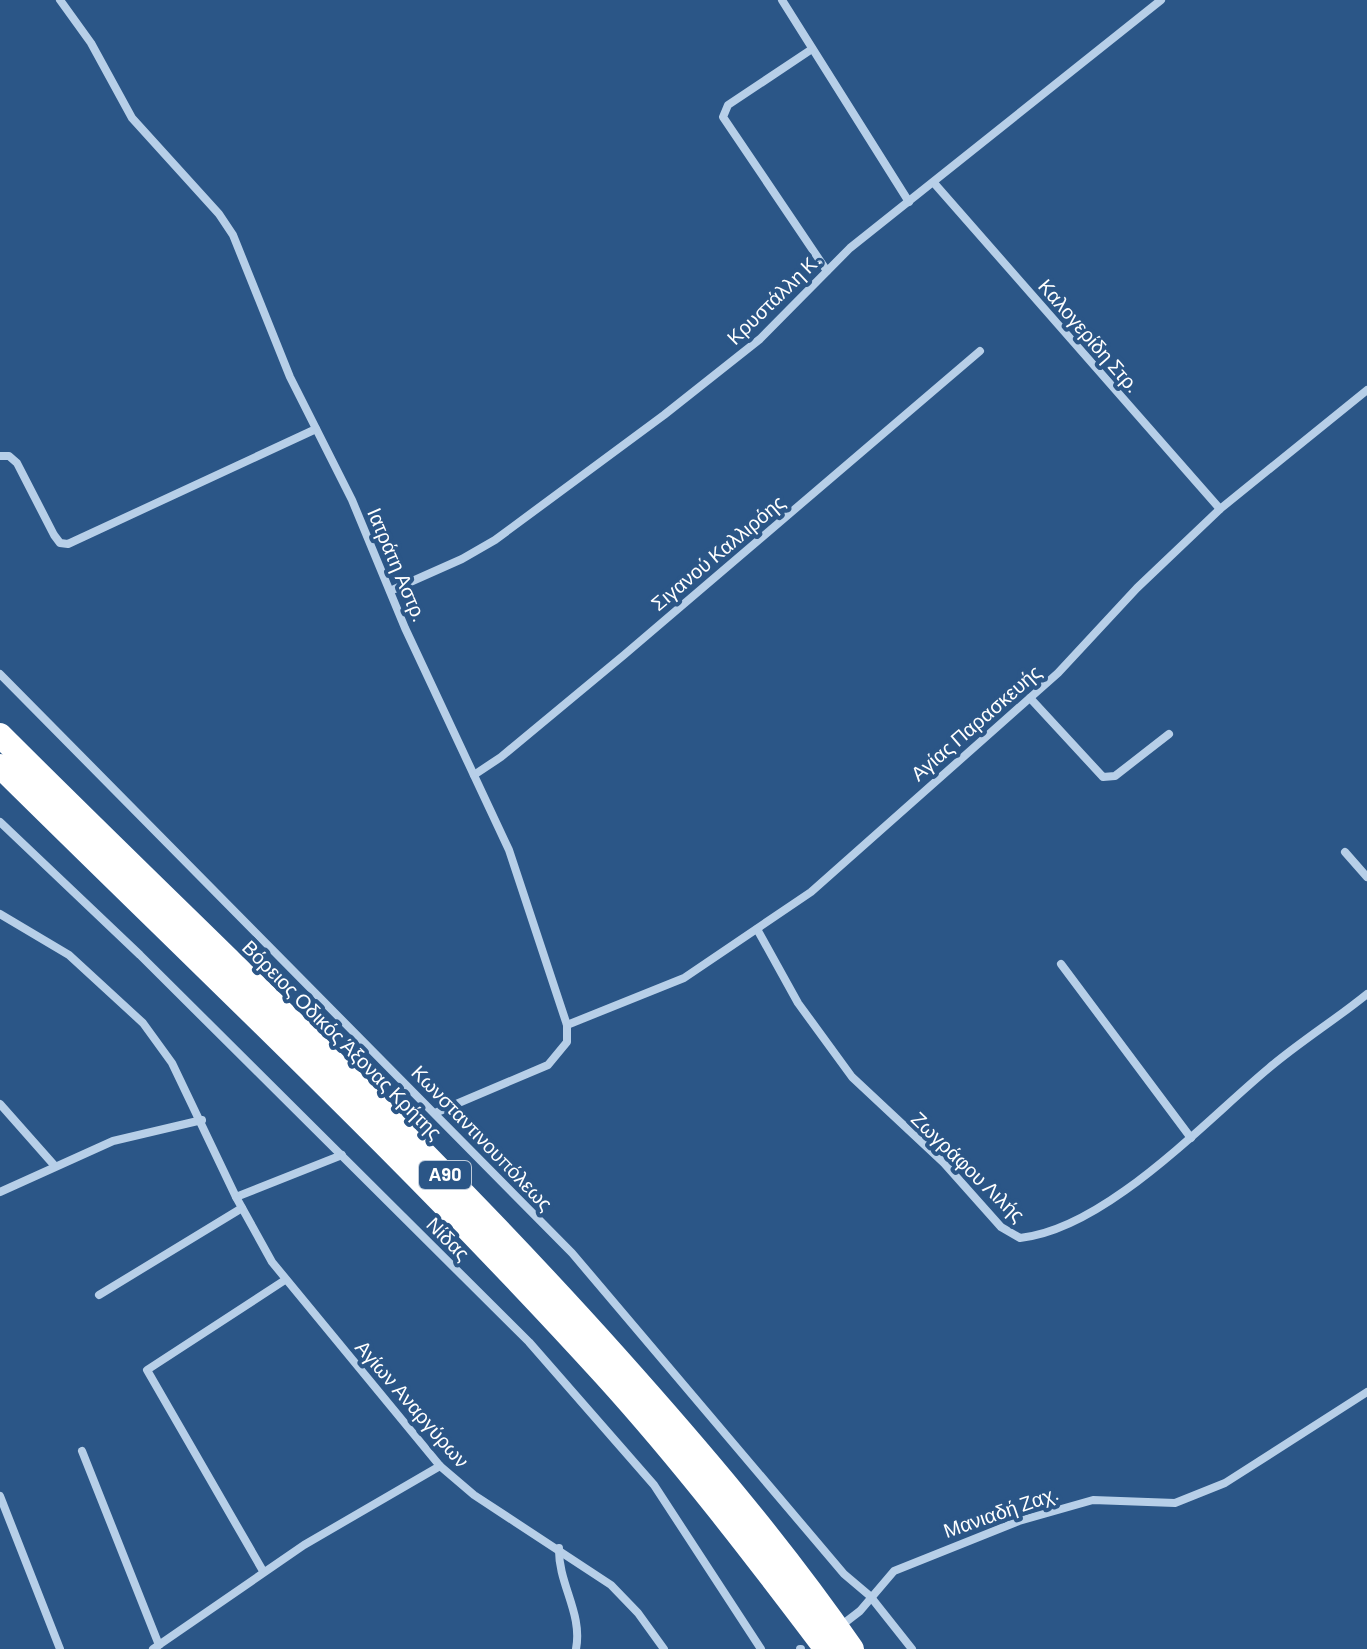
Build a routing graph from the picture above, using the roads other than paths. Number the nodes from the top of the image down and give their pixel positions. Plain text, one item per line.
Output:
1 (60, 0) edge
2 (782, 0) edge
3 (1161, 0) edge
4 (812, 49) junction
5 (934, 183) junction
6 (909, 202) junction
7 (827, 271) junction
8 (980, 351) dead end
9 (1367, 390) edge
10 (316, 429) junction
11 (0, 456) edge
12 (1220, 509) junction
13 (390, 591) junction
14 (0, 674) edge
15 (1030, 698) junction
16 (1169, 734) dead end
17 (0, 735) edge
18 (0, 766) edge
19 (474, 775) junction
20 (0, 822) edge
21 (1345, 852) dead end
22 (1367, 877) edge
23 (0, 914) edge
24 (757, 929) junction
25 (1061, 964) dead end
26 (1367, 994) edge
27 (567, 1025) junction
28 (0, 1104) edge
29 (435, 1113) junction
30 (202, 1120) junction
31 (1191, 1138) junction
32 (342, 1155) junction
33 (54, 1165) junction
34 (0, 1192) edge
35 (236, 1197) junction
36 (242, 1208) junction
37 (285, 1280) junction
38 (99, 1295) dead end
39 (1367, 1392) edge
40 (82, 1451) dead end
41 (440, 1466) junction
42 (0, 1496) edge
43 (559, 1548) junction
44 (263, 1571) junction
45 (870, 1596) junction
46 (847, 1621) dead end
47 (156, 1647) edge
48 (60, 1649) edge
49 (576, 1649) edge
50 (664, 1649) edge
51 (761, 1649) edge
52 (826, 1649) edge
53 (852, 1649) edge
54 (912, 1649) edge

1 - 10 street, Ιατράτη Αστρ.
2 - 4 street
3 - 5 street, Κρυστάλλη Κ.
4 - 6 street
4 - 7 street
5 - 6 street, Κρυστάλλη Κ.
5 - 12 street, Καλογερίδη Στρ.
6 - 7 street, Κρυστάλλη Κ.
7 - 13 street, Κρυστάλλη Κ.
8 - 19 street, Σιγανού Καλλιρόης
9 - 12 street, Αγίας Παρασκευής
10 - 11 street
10 - 13 street, Ιατράτη Αστρ.
12 - 15 street, Αγίας Παρασκευής
13 - 19 street, Ιατράτη Αστρ.
14 - 29 street, Κωνσταντινουπόλεως
15 - 16 street
15 - 24 street, Αγίας Παρασκευής
17 - 53 highway, Βόρειος Οδικός Άξονας Κρήτης / Α90
18 - 52 highway, Α90
19 - 27 street, Ιατράτη Αστρ.
20 - 32 street, Νίδας
21 - 22 street
23 - 30 street, Αγίων Αναργύρων
24 - 27 street, Αγίας Παρασκευής
24 - 31 street, Ζωγράφου Λιλής
25 - 31 street
26 - 31 street, Ζωγράφου Λιλής
27 - 29 street
28 - 33 street
29 - 45 street, Κωνσταντινουπόλεως
30 - 33 street
30 - 35 street, Αγίων Αναργύρων
32 - 35 street
32 - 51 street, Νίδας
33 - 34 street
35 - 36 street, Αγίων Αναργύρων
36 - 37 street, Αγίων Αναργύρων
36 - 38 street
37 - 41 street, Αγίων Αναργύρων
37 - 44 street
39 - 45 street, Μανιαδή Ζαχ.
40 - 47 street
41 - 43 street, Αγίων Αναργύρων
41 - 44 street
42 - 48 street
43 - 49 street
43 - 50 street, Αγίων Αναργύρων
44 - 47 street
45 - 46 street, Μανιαδή Ζαχ.
45 - 54 street, Κωνσταντινουπόλεως

